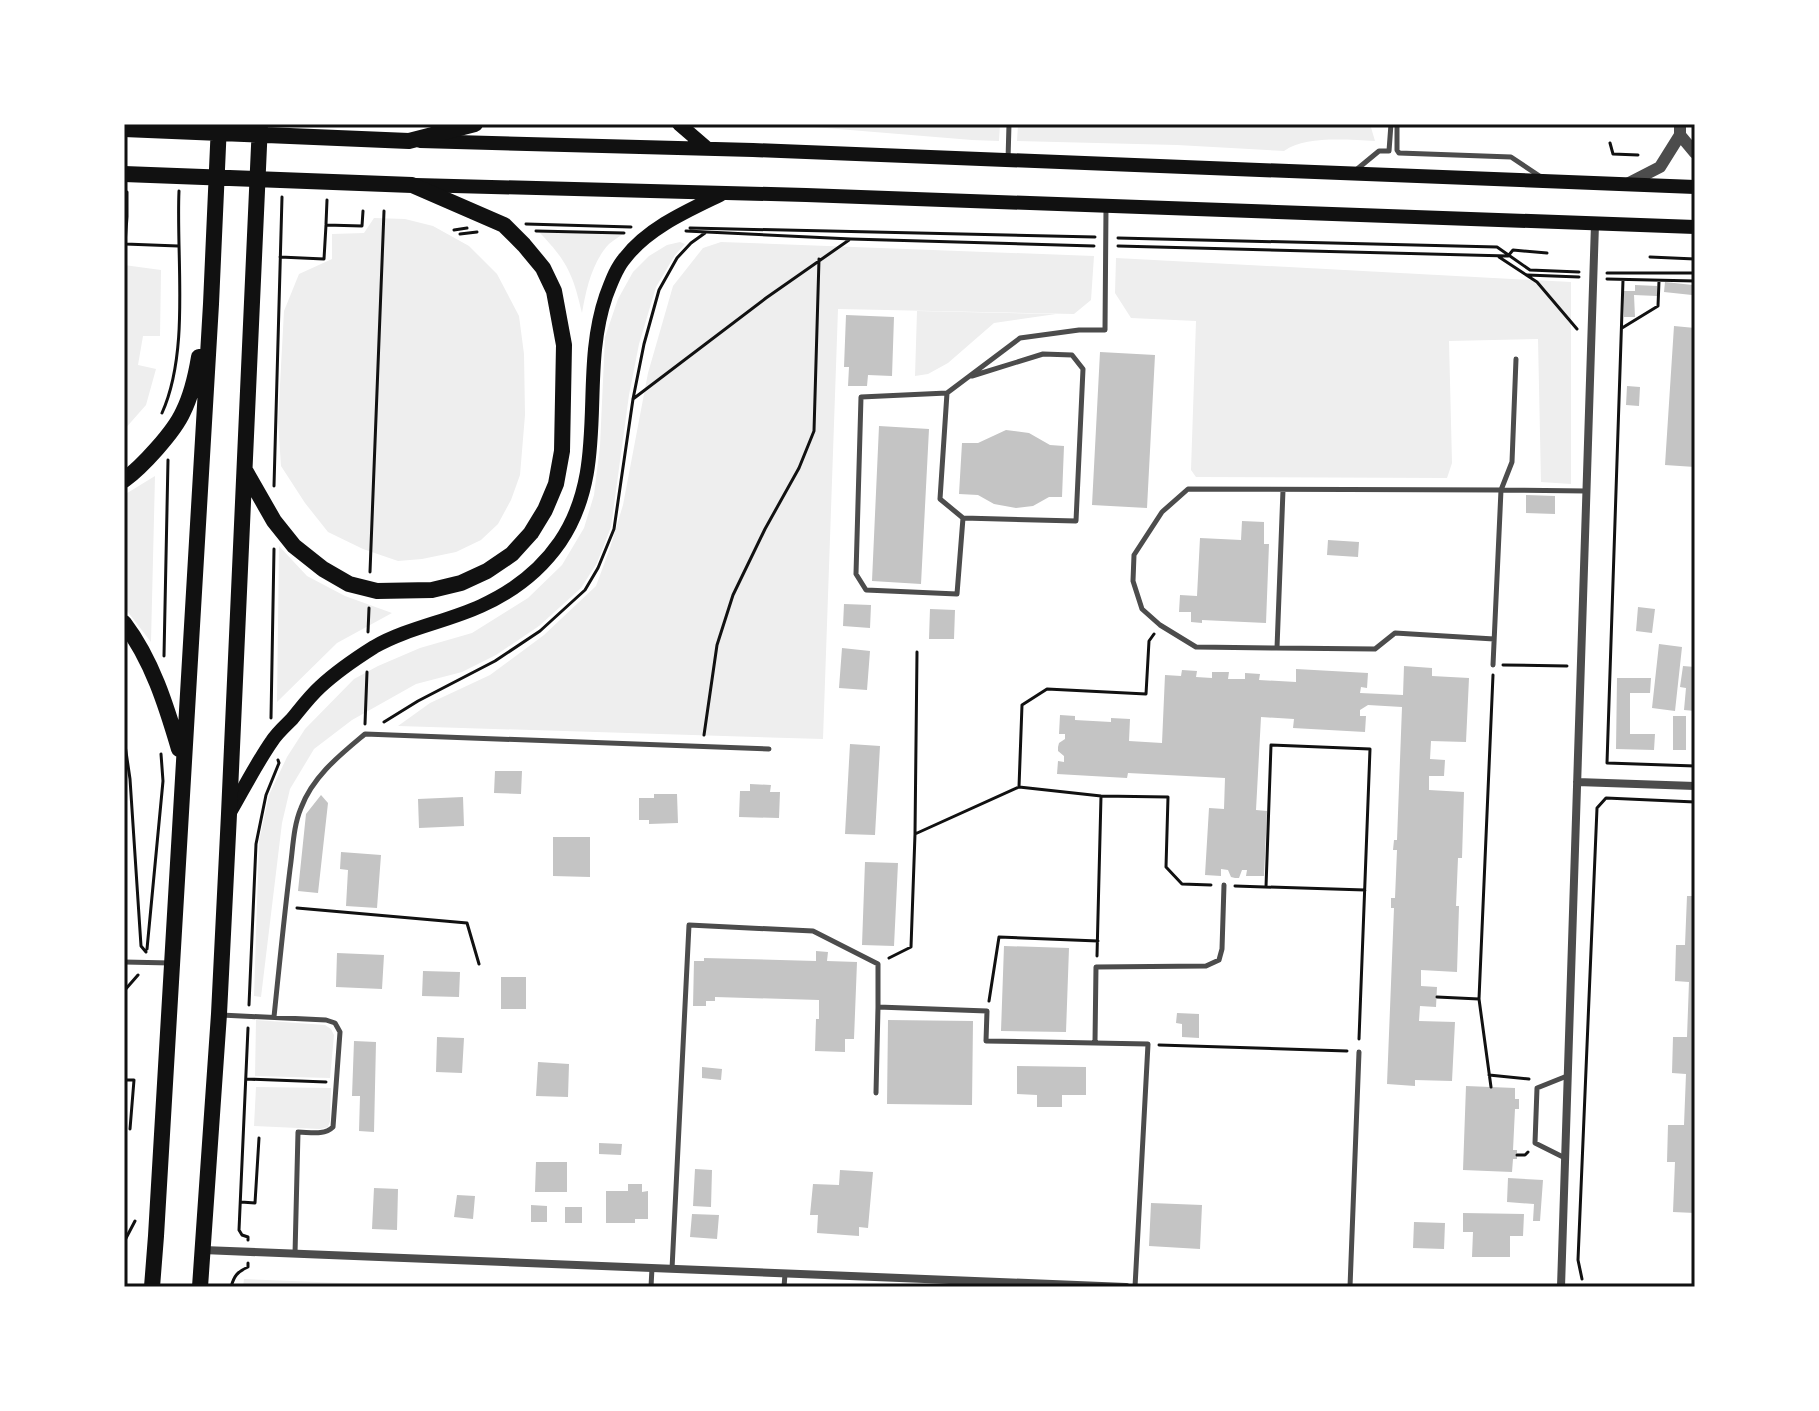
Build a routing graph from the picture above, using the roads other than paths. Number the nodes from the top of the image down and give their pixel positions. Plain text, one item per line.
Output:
1 (219, 124) edge
2 (260, 124) edge
3 (475, 124) edge
4 (679, 124) edge
5 (1009, 124) edge
6 (1391, 124) edge
7 (1397, 124) edge
8 (124, 129) edge
9 (1680, 130) edge
10 (409, 141) junction
11 (708, 149) junction
12 (1695, 153) edge
13 (1008, 161) junction
14 (124, 174) edge
15 (1352, 174) junction
16 (1549, 182) junction
17 (412, 185) junction
18 (1625, 185) junction
19 (1695, 187) edge
20 (724, 193) junction
21 (1106, 206) junction
22 (1595, 224) junction
23 (1695, 227) edge
24 (211, 304) junction
25 (1516, 359) dead end
26 (969, 377) junction
27 (947, 393) junction
28 (245, 471) junction
29 (124, 480) edge
30 (1283, 490) junction
31 (1501, 490) junction
32 (1586, 491) junction
33 (963, 518) junction
34 (124, 623) edge
35 (1494, 639) junction
36 (1277, 648) junction
37 (1493, 665) road end
38 (769, 749) dead end
39 (183, 764) junction
40 (1577, 782) junction
41 (1695, 786) edge
42 (229, 814) junction
43 (1224, 885) road end
44 (124, 962) edge
45 (172, 963) junction
46 (878, 1007) junction
47 (219, 1014) junction
48 (274, 1017) junction
49 (1095, 1042) junction
50 (1359, 1052) road end
51 (1568, 1076) junction
52 (876, 1093) dead end
53 (1565, 1158) junction
54 (203, 1250) junction
55 (295, 1254) junction
56 (652, 1268) junction
57 (672, 1269) junction
58 (785, 1273) junction
59 (152, 1287) edge
60 (200, 1287) edge
61 (651, 1287) edge
62 (784, 1287) edge
63 (1126, 1287) edge
64 (1135, 1287) edge
65 (1350, 1287) edge
66 (1561, 1287) edge

1 - 24 highway
2 - 28 highway
3 - 10 highway
4 - 11 main road
5 - 13 lane
6 - 15 lane
7 - 16 lane
8 - 10 highway
9 - 12 street
9 - 18 street
10 - 11 main road
11 - 13 main road
13 - 15 main road
14 - 17 highway
15 - 16 main road
16 - 18 main road
17 - 20 main road
17 - 28 highway
18 - 19 main road
20 - 21 main road
20 - 42 main road
21 - 22 main road
21 - 26 lane
22 - 23 main road
22 - 32 street
24 - 29 highway
24 - 39 highway
25 - 31 lane
26 - 27 lane
26 - 33 lane
27 - 33 lane
27 - 33 lane
28 - 42 highway
30 - 31 lane
30 - 36 lane
30 - 36 lane
31 - 32 lane
31 - 35 lane
32 - 40 street
34 - 39 highway
35 - 36 lane
35 - 37 lane
38 - 48 lane
39 - 45 highway
40 - 41 street
40 - 51 street
42 - 47 highway
43 - 49 lane
44 - 45 lane
45 - 59 highway
46 - 49 lane
46 - 52 lane
46 - 57 lane
47 - 48 lane
47 - 54 highway
48 - 55 lane
49 - 64 lane
50 - 65 lane
51 - 53 street
51 - 53 lane
53 - 66 street
54 - 55 street
54 - 60 highway
55 - 56 street
56 - 57 street
56 - 61 lane
57 - 58 street
58 - 62 lane
58 - 63 street

